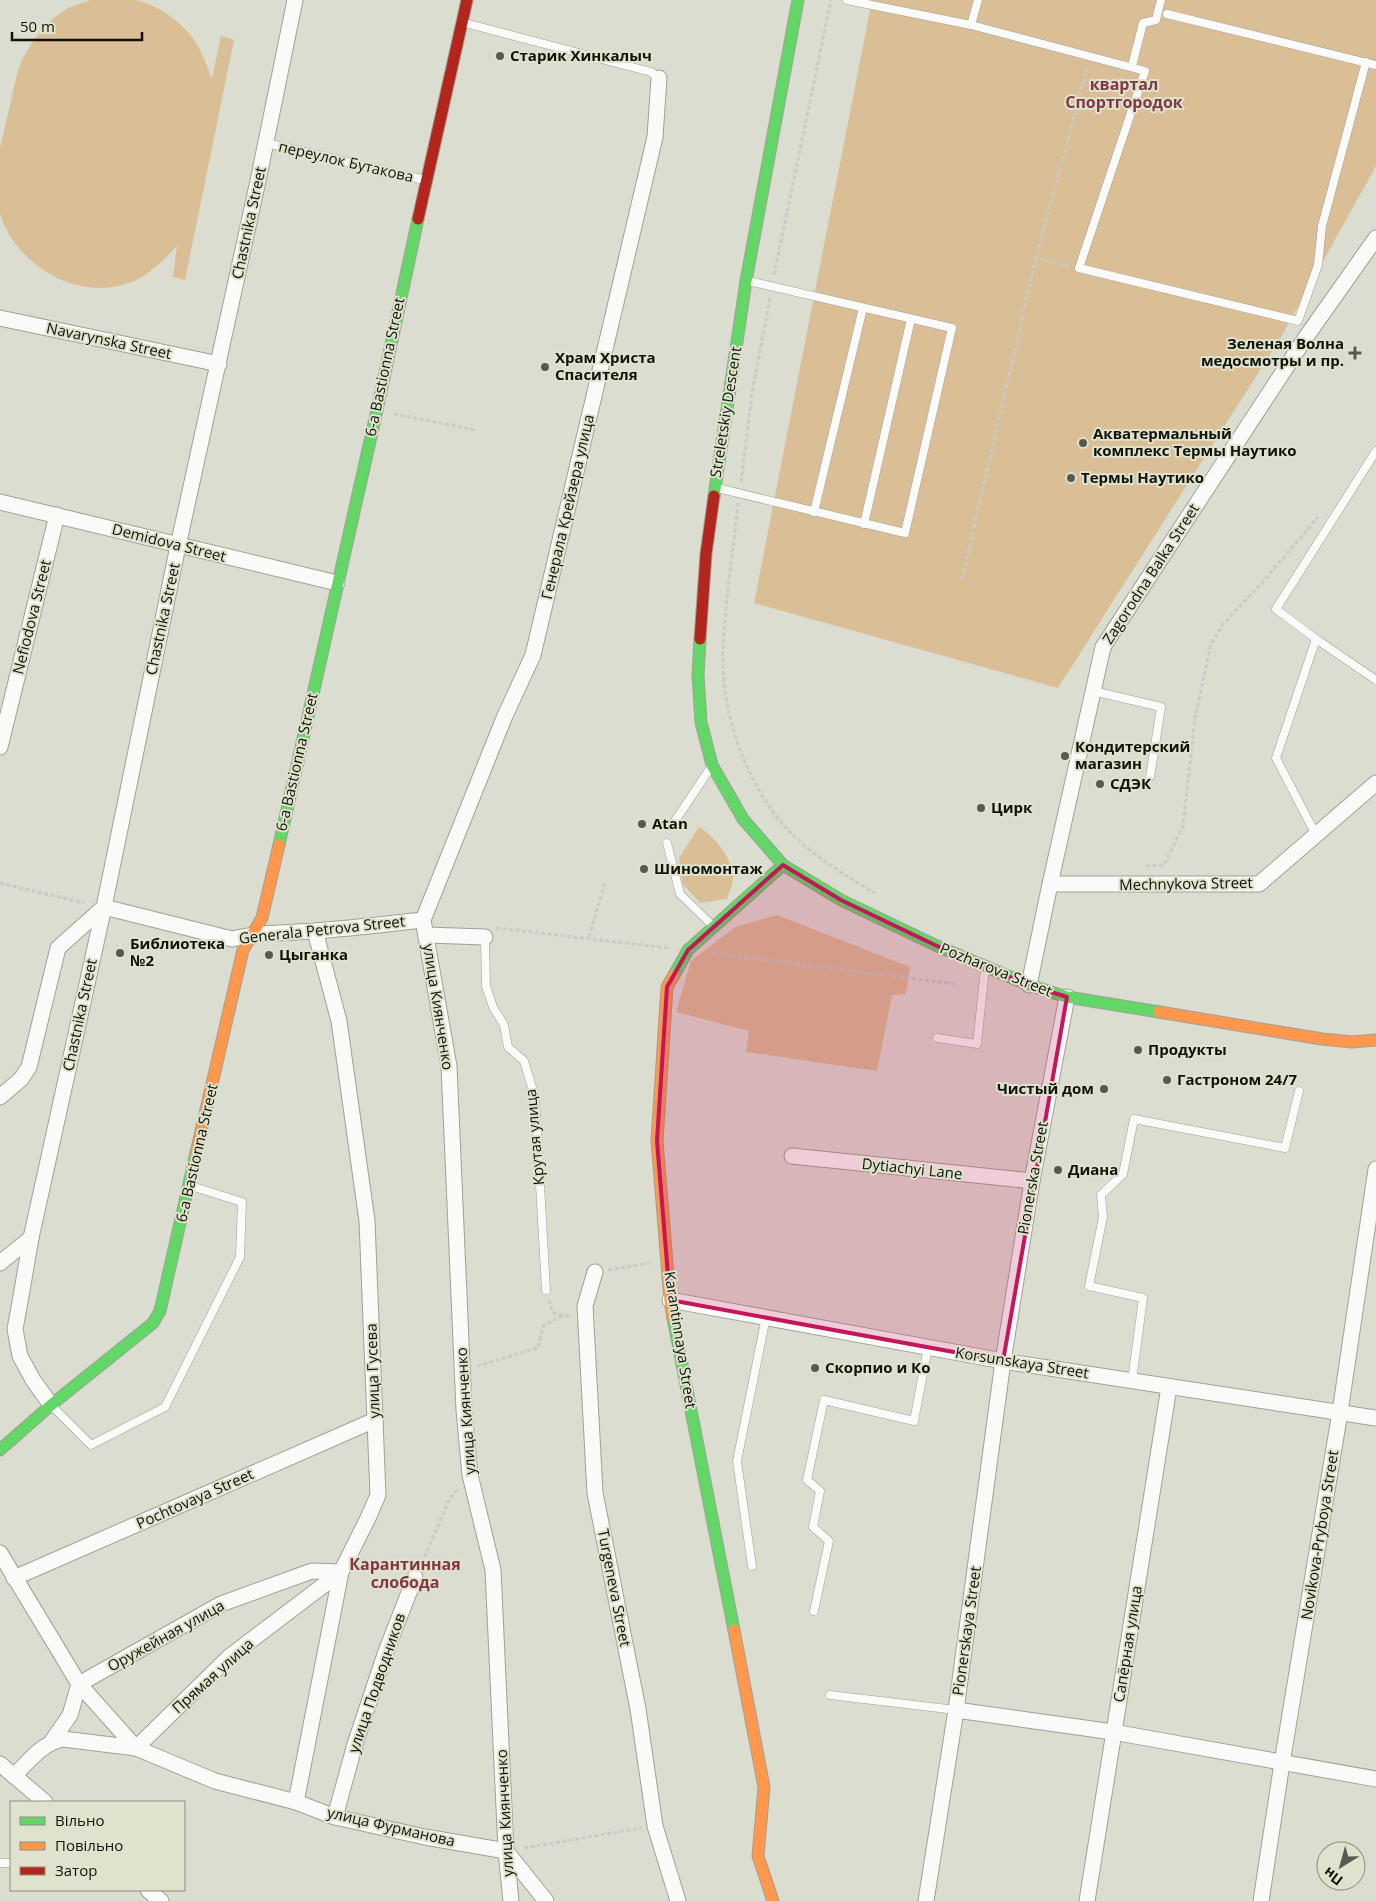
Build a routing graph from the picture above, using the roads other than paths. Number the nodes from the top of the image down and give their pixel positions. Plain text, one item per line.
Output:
1 (295, 0) edge
2 (467, 0) edge
3 (798, 0) edge
4 (846, 0) edge
5 (978, 0) edge
6 (1161, 0) edge
7 (872, 5) dead end
8 (1167, 14) dead end
9 (463, 22) junction
10 (971, 25) junction
11 (1366, 62) junction
12 (1376, 64) edge
13 (1132, 66) dead end
14 (659, 78) joint
15 (266, 143) junction
16 (427, 180) junction
17 (1376, 238) edge
18 (746, 281) junction
19 (863, 308) junction
20 (0, 318) edge
21 (911, 319) junction
22 (219, 364) junction
23 (1376, 451) edge
24 (715, 488) junction
25 (0, 502) edge
26 (814, 512) junction
27 (57, 515) junction
28 (864, 524) junction
29 (178, 546) junction
30 (337, 583) junction
31 (1316, 639) junction
32 (1376, 680) edge
33 (1093, 691) junction
34 (0, 747) edge
35 (712, 765) junction
36 (1150, 777) dead end
37 (1376, 783) edge
38 (743, 819) joint
39 (675, 821) dead end
40 (1316, 836) junction
41 (667, 843) dead end
42 (783, 865) junction
43 (1050, 884) junction
44 (104, 908) junction
45 (714, 927) junction
46 (425, 928) junction
47 (315, 931) junction
48 (488, 932) joint
49 (250, 934) junction
50 (986, 967) junction
51 (1029, 985) junction
52 (1067, 996) junction
53 (937, 1038) dead end
54 (1376, 1040) edge
55 (1299, 1091) dead end
56 (0, 1096) edge
57 (792, 1156) dead end
58 (1376, 1169) edge
59 (1032, 1181) junction
60 (189, 1186) junction
61 (31, 1238) junction
62 (0, 1264) edge
63 (596, 1272) road end
64 (546, 1290) road end
65 (670, 1300) junction
66 (766, 1317) junction
67 (928, 1347) junction
68 (1003, 1361) junction
69 (1132, 1381) junction
70 (1169, 1387) junction
71 (52, 1406) junction
72 (1340, 1412) junction
73 (1376, 1418) edge
74 (374, 1420) junction
75 (0, 1450) edge
76 (0, 1553) edge
77 (752, 1566) dead end
78 (341, 1572) junction
79 (416, 1577) road end
80 (14, 1578) junction
81 (814, 1611) dead end
82 (79, 1684) junction
83 (830, 1695) dead end
84 (956, 1710) junction
85 (1113, 1732) junction
86 (52, 1741) junction
87 (136, 1748) junction
88 (1282, 1763) junction
89 (0, 1764) edge
90 (14, 1776) junction
91 (1376, 1779) edge
92 (44, 1801) edge
93 (296, 1802) junction
94 (335, 1817) junction
95 (506, 1851) junction
96 (149, 1891) edge
97 (161, 1901) edge
98 (511, 1901) edge
99 (546, 1901) edge
100 (678, 1901) edge
101 (773, 1901) edge
102 (926, 1901) edge
103 (1087, 1901) edge
104 (1261, 1901) edge

1 - 15 street, Chastnika Street
2 - 9 main road, 6-a Bastionna Street
3 - 18 main road, Streletskiy Descent
4 - 7 lane
4 - 10 lane
5 - 10 lane
6 - 13 lane
8 - 11 lane
9 - 14 lane
9 - 16 main road, 6-a Bastionna Street
10 - 11 lane
11 - 12 lane
14 - 46 street, Генерала Крейзера улица
15 - 16 lane, переулок Бутакова
15 - 22 street, Chastnika Street
16 - 30 main road, 6-a Bastionna Street
17 - 33 street, Zagorodna Balka Street
18 - 19 lane
18 - 24 main road, Streletskiy Descent
19 - 21 lane
19 - 26 lane
20 - 22 street, Navarynska Street
21 - 28 lane
21 - 28 lane
22 - 29 street, Chastnika Street
23 - 31 lane
24 - 26 lane
24 - 35 main road, Streletskiy Descent
25 - 27 street, Demidova Street
26 - 28 lane
27 - 29 street, Demidova Street
27 - 34 street, Nefiodova Street
29 - 30 street, Demidova Street
29 - 44 street, Chastnika Street
30 - 49 main road, 6-a Bastionna Street
31 - 32 lane
31 - 40 lane
33 - 36 lane
33 - 43 street, Zagorodna Balka Street
35 - 38 main road, Streletskiy Descent
35 - 39 lane
37 - 40 street, Mechnykova Street
38 - 42 main road, Pozharova Street
40 - 43 street, Mechnykova Street
41 - 45 lane
42 - 45 main road, Karantinnaya Street
42 - 50 main road, Pozharova Street
43 - 51 street, Zagorodna Balka Street
44 - 49 street, Generala Petrova Street
44 - 56 street
44 - 61 street, Chastnika Street
45 - 65 main road, Karantinnaya Street
46 - 47 street, Generala Petrova Street
46 - 48 street, Generala Petrova Street
46 - 95 street, улица Киянченко
47 - 49 street, Generala Petrova Street
47 - 74 street, улица Гусева
48 - 64 lane, Крутая улица
49 - 60 main road, 6-a Bastionna Street
50 - 51 main road, Pozharova Street
50 - 53 lane
51 - 52 main road, Pozharova Street
52 - 54 main road, Pozharova Street
52 - 59 street, Pionerska Street
55 - 69 lane
57 - 59 street, Dytiachyi Lane
58 - 72 street, Novikova-Pryboya Street
59 - 68 street, Pionerska Street
60 - 71 main road, 6-a Bastionna Street
60 - 71 lane
61 - 62 street
61 - 71 street, Chastnika Street
63 - 100 street, Turgeneva Street
65 - 66 street, Korsunskaya Street
65 - 101 main road, Karantinnaya Street
66 - 67 street, Korsunskaya Street
66 - 77 lane
67 - 68 street, Korsunskaya Street
67 - 81 lane
68 - 69 street, Korsunskaya Street
68 - 84 street, Pionerskaya Street
69 - 70 street, Korsunskaya Street
70 - 72 street, Korsunskaya Street
70 - 85 street, Сапёрная улица
71 - 75 main road, 6-a Bastionna Street
72 - 73 street, Korsunskaya Street
72 - 88 street, Novikova-Pryboya Street
74 - 78 street, улица Гусева
74 - 80 street, Pochtovaya Street
76 - 80 street, улица Фурманова
78 - 82 street, Оружейная улица
78 - 87 street, Прямая улица
78 - 93 street, улица Гусева
79 - 94 street, улица Подводников
80 - 82 street, улица Фурманова
82 - 86 street
82 - 87 street, улица Фурманова
83 - 84 lane
84 - 85 street
84 - 102 street, Pionerskaya Street
85 - 88 street
85 - 103 street, Сапёрная улица
86 - 87 street, улица Фурманова
86 - 90 street
87 - 93 street, улица Фурманова
88 - 91 street
88 - 104 street, Novikova-Pryboya Street
89 - 90 street
90 - 92 street
93 - 94 street, улица Фурманова
94 - 95 street, улица Фурманова
95 - 98 street, улица Киянченко
95 - 99 street
96 - 97 street

